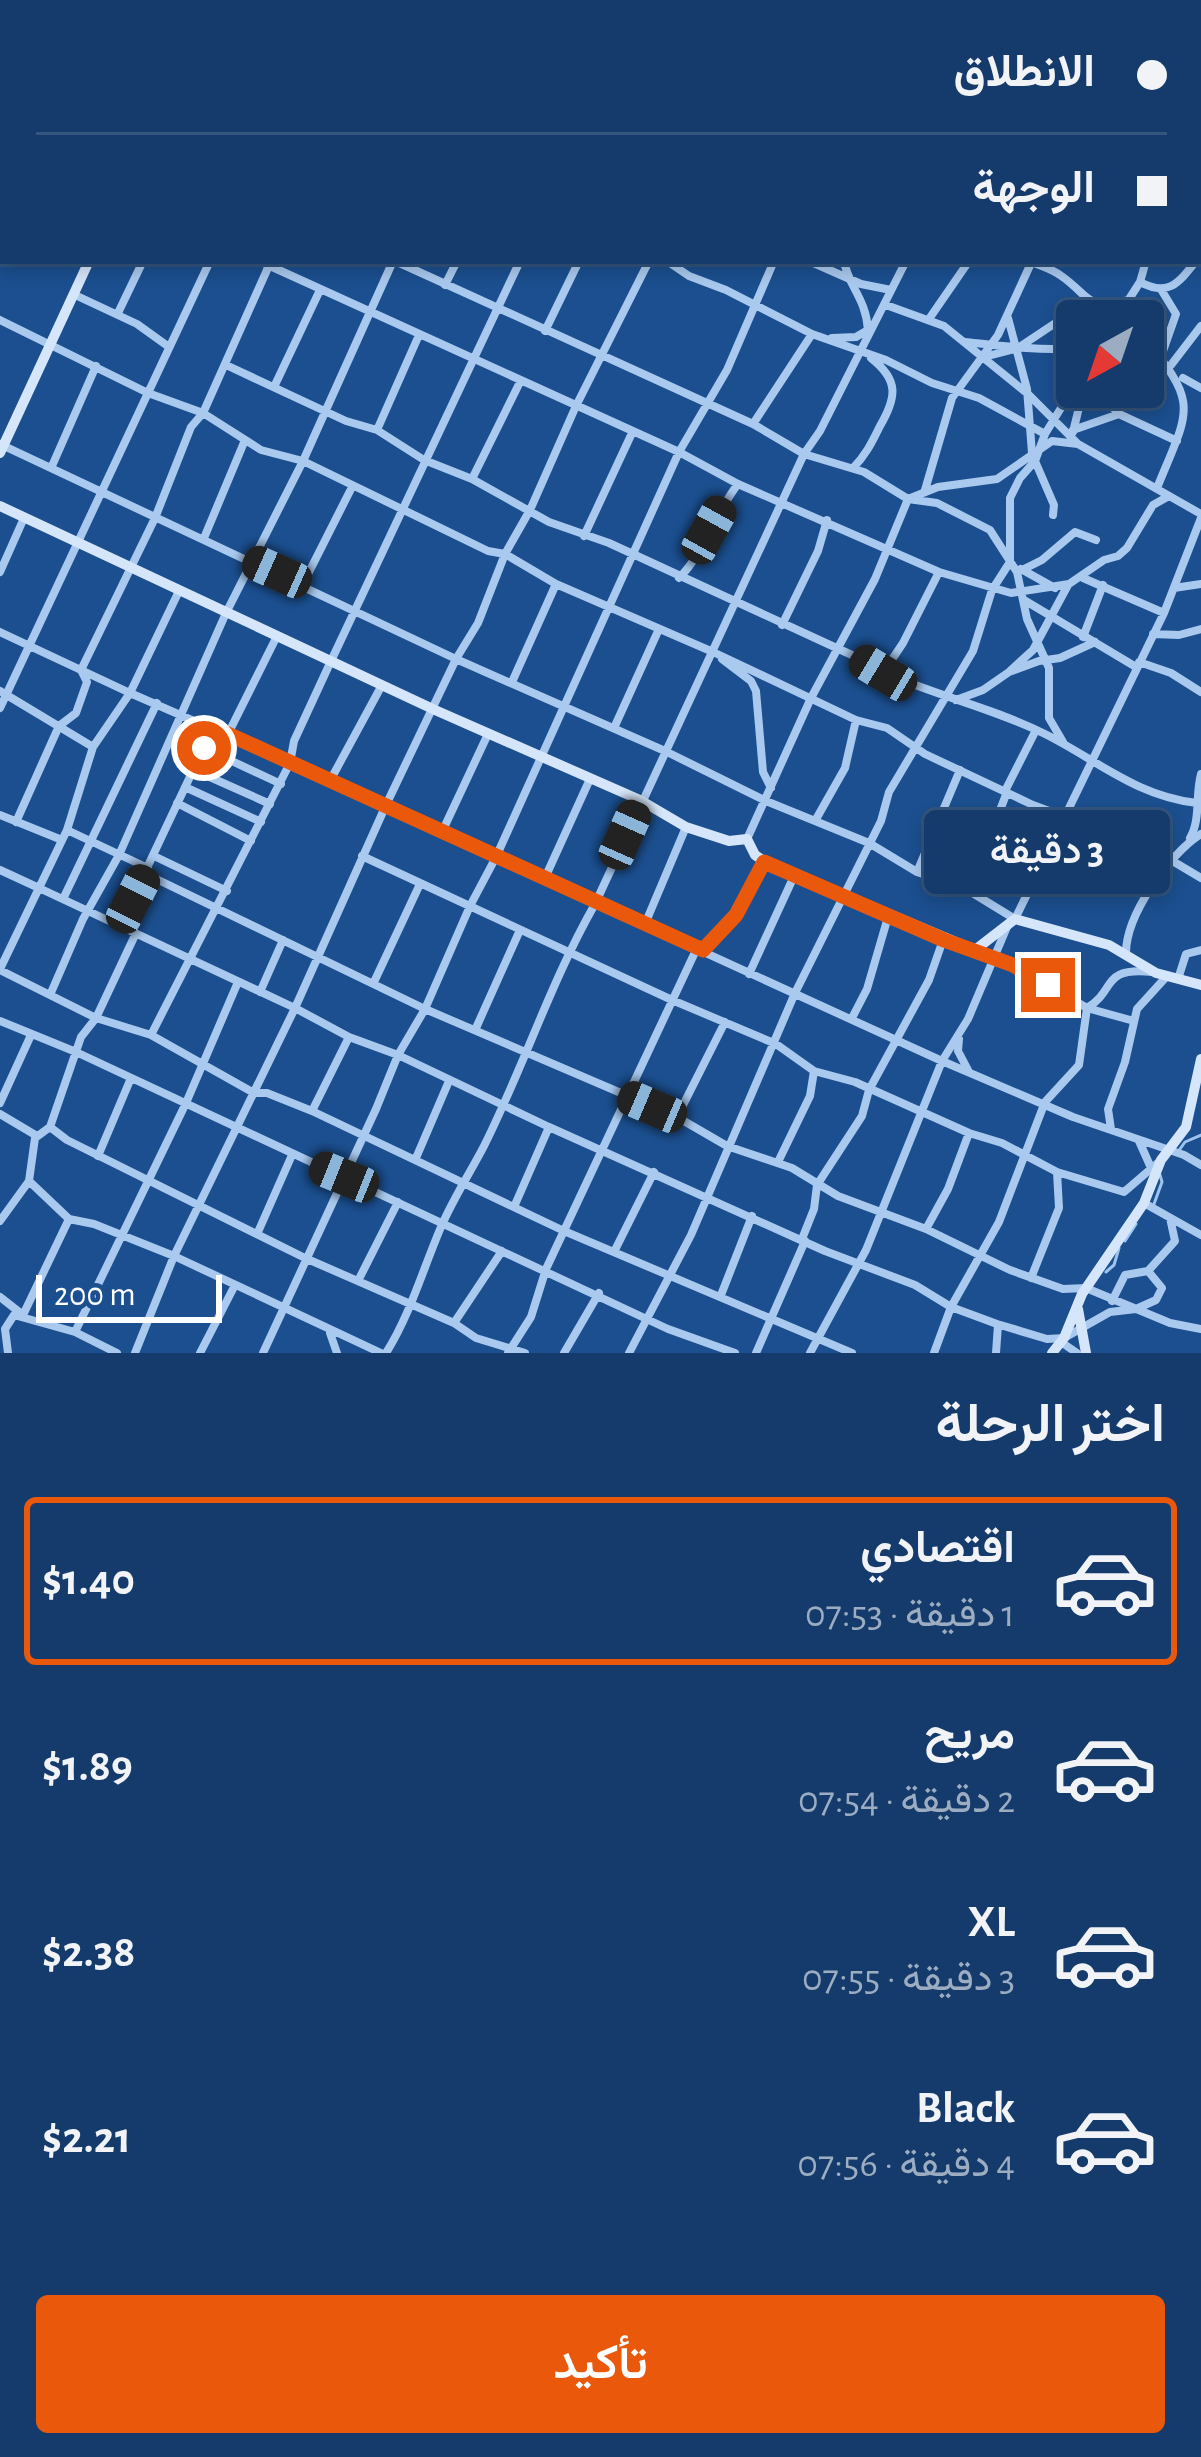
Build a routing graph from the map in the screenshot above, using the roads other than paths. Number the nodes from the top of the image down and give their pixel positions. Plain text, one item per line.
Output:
1 (88, 264) edge
2 (142, 264) edge
3 (209, 264) edge
4 (266, 264) edge
5 (268, 264) edge
6 (393, 264) edge
7 (400, 264) edge
8 (456, 264) edge
9 (519, 264) edge
10 (578, 264) edge
11 (647, 264) edge
12 (671, 264) edge
13 (773, 264) edge
14 (816, 264) edge
15 (845, 264) edge
16 (904, 264) edge
17 (967, 264) edge
18 (1031, 264) edge
19 (1039, 264) edge
20 (1145, 264) edge
21 (1196, 264) edge
22 (853, 280) junction
23 (1140, 282) junction
24 (445, 285) junction
25 (320, 290) junction
26 (891, 290) junction
27 (1162, 291) junction
28 (75, 295) junction
29 (1085, 300) edge
30 (1129, 300) edge
31 (886, 305) junction
32 (757, 307) junction
33 (497, 308) junction
34 (373, 311) junction
35 (118, 313) junction
36 (1008, 316) junction
37 (0, 320) edge
38 (929, 320) junction
39 (1056, 323) edge
40 (1201, 326) edge
41 (868, 330) junction
42 (545, 331) junction
43 (812, 334) junction
44 (419, 335) junction
45 (824, 338) junction
46 (964, 342) junction
47 (994, 342) junction
48 (1164, 344) edge
49 (49, 346) junction
50 (169, 347) junction
51 (1018, 348) junction
52 (1056, 348) edge
53 (860, 350) junction
54 (601, 356) junction
55 (983, 357) junction
56 (1164, 358) edge
57 (472, 359) junction
58 (226, 365) junction
59 (1172, 365) junction
60 (96, 367) junction
61 (1181, 377) junction
62 (521, 380) junction
63 (274, 387) junction
64 (1201, 388) edge
65 (956, 392) junction
66 (148, 393) junction
67 (1028, 394) junction
68 (706, 404) junction
69 (576, 406) junction
70 (1065, 408) edge
71 (1078, 408) edge
72 (1112, 408) edge
73 (325, 411) junction
74 (203, 413) junction
75 (1119, 414) junction
76 (1054, 421) junction
77 (753, 424) junction
78 (1032, 428) junction
79 (376, 430) junction
80 (1073, 430) junction
81 (632, 433) junction
82 (1045, 439) junction
83 (246, 440) junction
84 (1177, 442) junction
85 (1078, 444) junction
86 (1, 447) edge
87 (679, 452) junction
88 (804, 454) junction
89 (1034, 457) junction
90 (424, 460) junction
91 (303, 461) junction
92 (52, 466) junction
93 (853, 468) junction
94 (472, 479) junction
95 (738, 484) junction
96 (352, 487) junction
97 (1157, 488) junction
98 (101, 490) junction
99 (925, 491) junction
100 (1168, 496) junction
101 (908, 499) junction
102 (783, 502) junction
103 (0, 506) edge
104 (403, 509) junction
105 (530, 510) junction
106 (1053, 515) dead end
107 (24, 518) junction
108 (155, 518) junction
109 (1201, 519) edge
110 (827, 520) junction
111 (584, 536) junction
112 (204, 538) junction
113 (1096, 540) dead end
114 (76, 543) junction
115 (886, 546) junction
116 (505, 554) junction
117 (632, 554) junction
118 (251, 561) junction
119 (1010, 562) junction
120 (128, 567) junction
121 (1022, 570) junction
122 (0, 572) edge
123 (939, 572) junction
124 (680, 578) junction
125 (1082, 578) junction
126 (303, 584) junction
127 (556, 584) junction
128 (1069, 584) junction
129 (1201, 584) edge
130 (1103, 585) junction
131 (1055, 588) junction
132 (1174, 588) junction
133 (992, 590) junction
134 (179, 591) junction
135 (1021, 596) junction
136 (734, 604) junction
137 (608, 605) junction
138 (355, 610) junction
139 (226, 613) junction
140 (1164, 613) junction
141 (1048, 617) junction
142 (782, 625) junction
143 (659, 629) junction
144 (1201, 629) edge
145 (0, 632) edge
146 (1153, 634) junction
147 (277, 636) junction
148 (1083, 637) junction
149 (1094, 642) junction
150 (1037, 643) junction
151 (27, 645) junction
152 (836, 650) junction
153 (713, 652) junction
154 (456, 659) junction
155 (1046, 660) junction
156 (331, 661) junction
157 (1137, 665) junction
158 (81, 670) junction
159 (883, 673) junction
160 (1010, 673) junction
161 (512, 682) junction
162 (382, 685) junction
163 (3, 692) edge
164 (1201, 692) edge
165 (130, 693) junction
166 (811, 698) junction
167 (950, 699) junction
168 (157, 704) junction
169 (563, 706) junction
170 (0, 708) edge
171 (435, 710) junction
172 (184, 716) junction
173 (856, 720) junction
174 (59, 726) junction
175 (213, 728) junction
176 (614, 728) junction
177 (1036, 730) junction
178 (228, 734) junction
179 (488, 734) junction
180 (915, 746) junction
181 (94, 748) junction
182 (204, 748) junction
183 (1069, 750) junction
184 (665, 752) junction
185 (542, 758) junction
186 (1090, 761) junction
187 (290, 763) junction
188 (194, 770) junction
189 (960, 770) junction
190 (1201, 774) edge
191 (590, 778) junction
192 (331, 779) junction
193 (281, 784) junction
194 (185, 787) junction
195 (772, 789) junction
196 (1006, 792) junction
197 (640, 800) junction
198 (766, 801) junction
199 (177, 803) junction
200 (1197, 803) junction
201 (270, 804) junction
202 (386, 805) junction
203 (0, 815) edge
204 (1063, 818) junction
205 (815, 820) junction
206 (16, 822) junction
207 (261, 822) junction
208 (686, 827) junction
209 (67, 830) junction
210 (442, 832) junction
211 (1201, 834) edge
212 (746, 839) junction
213 (62, 840) junction
214 (251, 841) junction
215 (93, 842) junction
216 (869, 843) junction
217 (1186, 844) junction
218 (119, 855) junction
219 (154, 856) junction
220 (362, 856) junction
221 (496, 857) junction
222 (1172, 860) junction
223 (764, 862) junction
224 (0, 870) edge
225 (147, 871) junction
226 (917, 872) junction
227 (795, 874) junction
228 (1201, 878) edge
229 (544, 880) junction
230 (420, 884) junction
231 (39, 888) junction
232 (969, 891) junction
233 (227, 892) junction
234 (842, 895) junction
235 (63, 899) junction
236 (595, 904) junction
237 (470, 905) junction
238 (218, 908) junction
239 (88, 910) junction
240 (888, 916) junction
241 (1011, 923) junction
242 (645, 924) junction
243 (120, 925) junction
244 (520, 930) junction
245 (136, 933) junction
246 (283, 940) junction
247 (944, 940) junction
248 (700, 949) junction
249 (975, 950) junction
250 (1201, 950) edge
251 (568, 952) junction
252 (1126, 953) junction
253 (318, 957) junction
254 (190, 958) junction
255 (994, 959) junction
256 (0, 970) edge
257 (749, 974) junction
258 (1167, 976) junction
259 (238, 982) junction
260 (374, 982) junction
261 (1201, 985) edge
262 (260, 992) junction
263 (795, 993) junction
264 (50, 995) junction
265 (672, 1000) junction
266 (295, 1008) junction
267 (1087, 1008) junction
268 (425, 1009) junction
269 (96, 1018) junction
270 (852, 1018) junction
271 (0, 1021) edge
272 (725, 1022) junction
273 (1134, 1022) junction
274 (476, 1028) junction
275 (31, 1035) junction
276 (151, 1035) junction
277 (349, 1036) junction
278 (959, 1036) junction
279 (895, 1040) junction
280 (776, 1044) junction
281 (76, 1052) junction
282 (526, 1052) junction
283 (398, 1054) junction
284 (1201, 1058) edge
285 (942, 1061) junction
286 (202, 1064) junction
287 (814, 1071) junction
288 (969, 1071) junction
289 (131, 1078) junction
290 (449, 1081) junction
291 (869, 1090) junction
292 (254, 1093) junction
293 (627, 1096) junction
294 (0, 1102) edge
295 (502, 1102) junction
296 (1045, 1102) junction
297 (186, 1103) junction
298 (312, 1111) junction
299 (925, 1111) junction
300 (0, 1114) edge
301 (676, 1117) junction
302 (237, 1126) junction
303 (50, 1127) junction
304 (549, 1127) junction
305 (1112, 1130) junction
306 (969, 1133) junction
307 (37, 1136) junction
308 (362, 1137) junction
309 (1138, 1141) junction
310 (727, 1146) junction
311 (603, 1149) junction
312 (292, 1155) junction
313 (1024, 1155) junction
314 (98, 1156) junction
315 (416, 1158) junction
316 (778, 1162) junction
317 (1159, 1164) junction
318 (1201, 1165) edge
319 (654, 1172) junction
320 (1057, 1172) junction
321 (344, 1177) junction
322 (29, 1181) junction
323 (148, 1181) junction
324 (461, 1184) junction
325 (817, 1185) junction
326 (707, 1198) junction
327 (398, 1202) junction
328 (1144, 1203) junction
329 (200, 1206) junction
330 (514, 1207) junction
331 (880, 1210) junction
332 (752, 1216) junction
333 (1170, 1218) junction
334 (69, 1219) junction
335 (0, 1221) edge
336 (442, 1224) junction
337 (926, 1229) junction
338 (565, 1231) junction
339 (258, 1232) junction
340 (122, 1235) junction
341 (1201, 1235) edge
342 (804, 1240) junction
343 (615, 1250) junction
344 (502, 1251) junction
345 (982, 1254) junction
346 (174, 1256) junction
347 (305, 1258) junction
348 (858, 1263) junction
349 (546, 1269) junction
350 (1148, 1270) junction
351 (668, 1274) junction
352 (1031, 1278) junction
353 (359, 1280) junction
354 (234, 1288) junction
355 (1063, 1288) junction
356 (1086, 1288) junction
357 (599, 1293) junction
358 (721, 1295) junction
359 (0, 1297) edge
360 (1112, 1300) junction
361 (409, 1303) junction
362 (1078, 1305) junction
363 (951, 1307) junction
364 (285, 1308) junction
365 (1136, 1309) junction
366 (18, 1315) junction
367 (0, 1316) edge
368 (1201, 1316) edge
369 (646, 1317) junction
370 (772, 1319) junction
371 (454, 1323) junction
372 (998, 1324) junction
373 (1184, 1325) junction
374 (1082, 1329) junction
375 (1201, 1330) edge
376 (75, 1332) junction
377 (330, 1332) junction
378 (817, 1339) junction
379 (1062, 1340) junction
380 (711, 1342) junction
381 (510, 1351) edge
382 (8, 1353) edge
383 (117, 1353) edge
384 (135, 1353) edge
385 (200, 1353) edge
386 (263, 1353) edge
387 (338, 1353) edge
388 (383, 1353) edge
389 (525, 1353) edge
390 (564, 1353) edge
391 (629, 1353) edge
392 (701, 1353) edge
393 (735, 1353) edge
394 (756, 1353) edge
395 (810, 1353) edge
396 (851, 1353) edge
397 (934, 1353) edge
398 (995, 1353) edge
399 (1052, 1353) edge
400 (1082, 1353) edge

1 - 28 street
2 - 35 street
3 - 50 street
4 - 58 street
5 - 25 street
6 - 34 street
7 - 24 street
8 - 24 street
9 - 33 street
10 - 42 street
11 - 54 street
12 - 32 street
13 - 32 street
14 - 22 street
15 - 22 street
16 - 26 street
17 - 38 street
18 - 36 street
19 - 29 street
20 - 23 street
21 - 27 street
22 - 26 street
22 - 41 street
23 - 27 street
23 - 30 street
24 - 33 street
25 - 34 street
25 - 63 street
26 - 31 street
27 - 48 street
28 - 35 street
28 - 49 street
31 - 38 street
31 - 41 street
32 - 43 street
32 - 68 street
33 - 42 street
33 - 57 street
34 - 44 street
34 - 73 street
35 - 50 street
36 - 47 street
36 - 51 street
37 - 49 street
38 - 46 street
39 - 51 street
40 - 59 street
41 - 45 street
41 - 53 street
42 - 54 street
43 - 45 street
43 - 77 street
44 - 57 street
44 - 79 street
45 - 53 street
46 - 47 street
46 - 55 street
47 - 51 street
47 - 55 street
49 - 60 street
49 - 86 street
50 - 66 street
51 - 52 street
51 - 55 street
51 - 67 street
53 - 65 street
53 - 88 street
53 - 93 street
54 - 68 street
54 - 69 street
55 - 65 street
55 - 67 street
56 - 59 street
57 - 62 street
57 - 90 street
58 - 63 street
58 - 74 street
59 - 61 street
60 - 66 street
60 - 92 street
61 - 64 street
61 - 84 street
62 - 69 street
62 - 94 street
63 - 73 street
65 - 78 street
65 - 99 street
66 - 74 street
66 - 98 street
67 - 76 street
67 - 78 street
68 - 77 street
68 - 87 street
69 - 81 street
69 - 105 street
70 - 76 street
71 - 80 street
72 - 75 street
73 - 79 street
73 - 91 street
74 - 83 street
74 - 108 street
75 - 80 street
75 - 84 street
76 - 82 street
76 - 85 street
77 - 88 street
78 - 82 street
78 - 89 street
79 - 90 street
80 - 85 street
81 - 87 street
81 - 111 street
82 - 85 street
82 - 89 street
83 - 91 street
83 - 112 street
84 - 97 street
85 - 97 street
86 - 92 street
87 - 95 street
87 - 117 street
88 - 93 street
88 - 102 street
89 - 99 street
89 - 106 street
89 - 119 street
90 - 94 street
90 - 104 street
91 - 96 street
91 - 118 street
92 - 98 street
93 - 101 street
94 - 105 street
95 - 102 street
95 - 124 street
96 - 104 street
96 - 126 street
97 - 100 street
98 - 108 street
98 - 114 street
99 - 101 street
100 - 109 street
100 - 125 street
101 - 115 street
101 - 119 street
102 - 110 street
102 - 136 street
103 - 107 street
104 - 116 street
104 - 138 street
105 - 111 street
105 - 116 street
107 - 114 street
107 - 122 street
108 - 112 street
108 - 120 street
109 - 132 street
110 - 115 street
110 - 142 street
111 - 117 street
112 - 118 street
113 - 121 street
114 - 120 street
114 - 151 street
115 - 123 street
115 - 152 street
116 - 127 street
116 - 154 street
117 - 124 street
117 - 137 street
118 - 126 street
118 - 139 street
119 - 121 street
119 - 133 street
119 - 135 street
120 - 134 street
120 - 158 street
121 - 131 street
123 - 133 street
123 - 159 street
124 - 136 street
125 - 128 street
125 - 130 street
126 - 138 street
127 - 137 street
127 - 161 street
128 - 131 street
128 - 141 street
129 - 132 street
130 - 140 street
130 - 148 street
131 - 135 street
132 - 140 street
133 - 135 street
133 - 167 street
134 - 139 street
134 - 165 street
135 - 141 street
135 - 150 street
136 - 142 street
136 - 153 street
137 - 143 street
137 - 169 street
138 - 154 street
138 - 156 street
139 - 147 street
139 - 172 street
140 - 146 street
141 - 148 street
141 - 150 street
142 - 152 street
143 - 153 street
143 - 176 street
144 - 146 street
145 - 151 street
146 - 157 street
147 - 156 street
147 - 178 street
148 - 149 street
149 - 155 street
149 - 157 street
150 - 155 street
150 - 160 street
151 - 158 street
151 - 163 street
152 - 159 street
152 - 166 street
153 - 166 street
153 - 184 street
153 - 195 street
154 - 161 street
154 - 171 street
155 - 160 street
155 - 183 street
156 - 162 street
156 - 187 street
157 - 164 street
157 - 186 street
158 - 165 street
158 - 174 street
159 - 167 street
160 - 167 street
161 - 169 street
162 - 171 street
162 - 192 street
163 - 170 street
163 - 174 street
165 - 168 street
165 - 181 street
166 - 173 street
166 - 195 street
167 - 177 street
167 - 180 street
168 - 172 street
168 - 215 street
169 - 176 street
169 - 185 street
171 - 179 street
171 - 202 street
172 - 175 street
172 - 218 street
173 - 180 street
173 - 205 street
174 - 181 street
174 - 206 street
175 - 178 street
175 - 182 street
176 - 184 street
177 - 183 street
177 - 196 street
178 - 187 street
179 - 185 street
179 - 210 street
180 - 189 street
180 - 216 street
181 - 209 street
182 - 188 street
182 - 193 street
183 - 186 street
184 - 197 street
184 - 198 street
185 - 191 street
185 - 221 street
186 - 200 street
186 - 204 street
187 - 192 street
187 - 193 street
188 - 194 street
188 - 201 street
189 - 196 street
189 - 226 street
190 - 200 street
191 - 197 street
191 - 229 street
192 - 202 street
193 - 201 street
194 - 199 street
194 - 207 street
195 - 198 street
196 - 204 street
196 - 232 street
197 - 208 street
197 - 236 street
198 - 205 street
198 - 212 street
199 - 214 street
199 - 219 street
200 - 217 street
201 - 207 street
202 - 210 street
202 - 220 street
203 - 206 street
204 - 222 street
204 - 241 street
205 - 216 street
206 - 213 street
207 - 214 street
208 - 212 street
208 - 242 street
209 - 213 street
209 - 215 street
210 - 221 street
211 - 217 street
212 - 223 street
213 - 231 street
214 - 233 street
215 - 218 street
215 - 235 street
216 - 226 street
216 - 234 street
217 - 222 street
218 - 225 street
218 - 239 street
219 - 225 street
219 - 233 street
220 - 230 street
220 - 253 street
221 - 229 street
221 - 237 street
222 - 228 street
222 - 252 street
223 - 227 street
223 - 248 street
224 - 231 street
225 - 238 street
225 - 243 street
226 - 232 street
227 - 234 street
227 - 257 street
229 - 236 street
230 - 237 street
230 - 260 street
231 - 235 street
231 - 256 street
232 - 241 street
233 - 238 street
234 - 240 street
234 - 263 street
235 - 239 street
236 - 242 street
236 - 251 street
237 - 244 street
237 - 268 street
238 - 246 street
238 - 254 street
239 - 243 street
239 - 264 street
240 - 247 street
240 - 270 street
241 - 249 street
241 - 252 street
241 - 255 street
242 - 248 street
243 - 245 street
244 - 251 street
244 - 274 street
245 - 254 street
245 - 269 street
246 - 253 street
246 - 262 street
247 - 249 street
247 - 279 street
248 - 257 street
248 - 265 street
249 - 255 street
250 - 258 street
251 - 265 street
251 - 282 street
252 - 258 street
253 - 260 street
253 - 266 street
254 - 259 street
254 - 276 street
255 - 267 street
255 - 278 street
256 - 264 street
257 - 263 street
258 - 261 street
258 - 267 street
258 - 273 street
259 - 262 street
259 - 286 street
260 - 268 street
262 - 266 street
263 - 270 street
263 - 280 street
264 - 269 street
265 - 272 street
265 - 293 street
266 - 277 street
266 - 292 street
267 - 273 street
267 - 296 street
268 - 274 street
268 - 283 street
269 - 276 street
269 - 281 street
270 - 279 street
271 - 275 street
272 - 280 street
272 - 301 street
273 - 305 street
274 - 282 street
275 - 281 street
275 - 294 street
276 - 286 street
277 - 283 street
277 - 298 street
278 - 285 street
278 - 288 street
279 - 285 street
279 - 291 street
280 - 287 street
280 - 310 street
281 - 289 street
281 - 303 street
282 - 293 street
282 - 295 street
283 - 290 street
283 - 308 street
284 - 317 street
285 - 288 street
285 - 299 street
286 - 292 street
286 - 297 street
287 - 291 street
287 - 316 street
288 - 296 street
289 - 297 street
289 - 314 street
290 - 295 street
290 - 315 street
291 - 299 street
291 - 325 street
292 - 298 street
292 - 302 street
293 - 301 street
293 - 311 street
295 - 304 street
295 - 324 street
296 - 305 street
296 - 313 street
297 - 302 street
297 - 323 street
298 - 308 street
299 - 306 street
299 - 331 street
300 - 307 street
301 - 310 street
302 - 312 street
302 - 329 street
303 - 307 street
303 - 314 street
304 - 311 street
304 - 330 street
305 - 309 street
306 - 313 street
306 - 337 street
307 - 322 street
308 - 315 street
308 - 321 street
309 - 317 street
309 - 317 street
310 - 316 street
310 - 326 street
311 - 319 street
311 - 338 street
312 - 321 street
312 - 339 street
313 - 320 street
313 - 345 street
314 - 323 street
315 - 324 street
316 - 325 street
317 - 318 street
317 - 320 street
317 - 328 street
319 - 326 street
319 - 343 street
320 - 352 street
321 - 327 street
321 - 347 street
322 - 334 street
322 - 335 street
323 - 329 street
323 - 340 street
324 - 330 street
324 - 336 street
325 - 331 street
325 - 342 street
326 - 332 street
326 - 351 street
327 - 336 street
327 - 353 street
328 - 333 street
328 - 356 street
329 - 339 street
329 - 346 street
330 - 338 street
331 - 337 street
331 - 348 street
332 - 342 street
332 - 358 street
333 - 341 street
333 - 350 street
334 - 340 street
334 - 366 street
336 - 344 street
336 - 361 street
337 - 345 street
338 - 343 street
338 - 349 street
339 - 347 street
340 - 346 street
340 - 376 street
342 - 348 street
342 - 370 street
343 - 351 street
344 - 349 street
344 - 371 street
345 - 352 street
345 - 363 street
346 - 354 street
346 - 384 street
347 - 353 street
347 - 364 street
348 - 363 street
348 - 378 street
349 - 357 street
349 - 381 street
350 - 360 street
350 - 365 street
351 - 358 street
351 - 369 street
352 - 355 street
353 - 361 street
354 - 364 street
354 - 385 street
355 - 356 street
355 - 362 street
356 - 360 street
356 - 362 street
357 - 369 street
357 - 390 street
358 - 370 street
359 - 366 street
360 - 365 street
361 - 371 street
361 - 388 street
362 - 374 street
362 - 379 street
363 - 372 street
363 - 397 street
364 - 377 street
364 - 386 street
365 - 373 street
365 - 374 street
366 - 367 street
366 - 376 street
366 - 382 street
368 - 373 street
369 - 380 street
369 - 391 street
370 - 378 street
370 - 394 street
371 - 381 street
372 - 379 street
372 - 398 street
373 - 375 street
374 - 379 street
374 - 400 street
376 - 383 street
377 - 387 street
377 - 388 street
378 - 395 street
378 - 396 street
379 - 399 street
379 - 400 street
380 - 392 street
380 - 393 street
381 - 389 street

